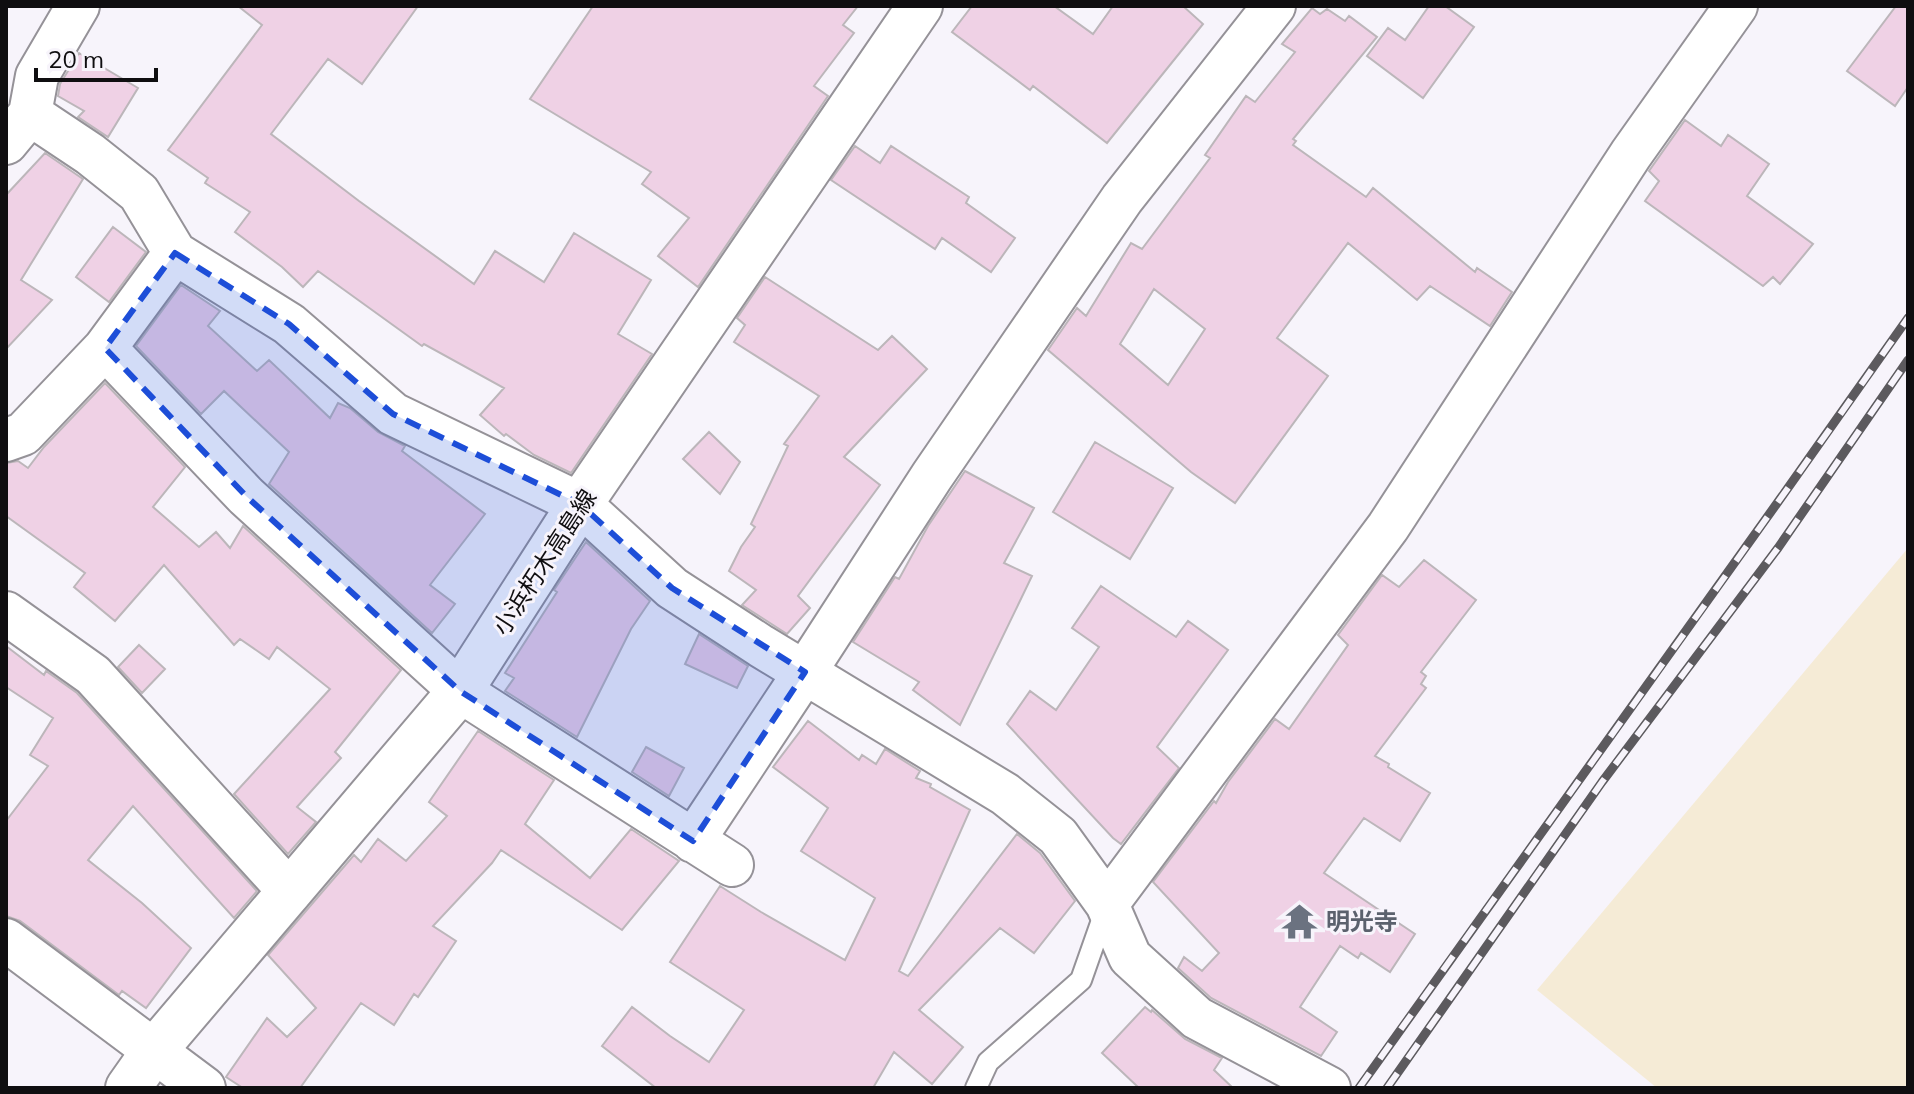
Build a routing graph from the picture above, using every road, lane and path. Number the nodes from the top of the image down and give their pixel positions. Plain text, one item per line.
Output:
1 (78, 6) edge
2 (920, 6) edge
3 (1274, 6) edge
4 (1736, 6) edge
5 (18, 129) edge
6 (175, 253) junction
7 (105, 348) junction
8 (6, 440) edge
9 (580, 504) junction
10 (6, 613) edge
11 (805, 672) junction
12 (460, 691) junction
13 (693, 841) junction
14 (732, 865) dead end
15 (290, 892) junction
16 (1107, 904) junction
17 (6, 940) edge
18 (154, 1051) junction
19 (128, 1088) edge
20 (204, 1088) edge
21 (976, 1088) edge
22 (1329, 1088) edge

1 - 5 street
2 - 9 main road, 小浜朽木高島線
3 - 11 street
4 - 16 street
5 - 6 street
6 - 7 street
6 - 9 street
7 - 8 street
7 - 12 street
9 - 11 street
9 - 12 main road, 小浜朽木高島線
10 - 15 street
11 - 13 street
11 - 16 street
12 - 13 street
12 - 15 main road, 小浜朽木高島線
13 - 14 street
15 - 18 main road, 小浜朽木高島線
16 - 21 lane
16 - 22 street
17 - 18 street
18 - 19 main road, 小浜朽木高島線
18 - 20 street

